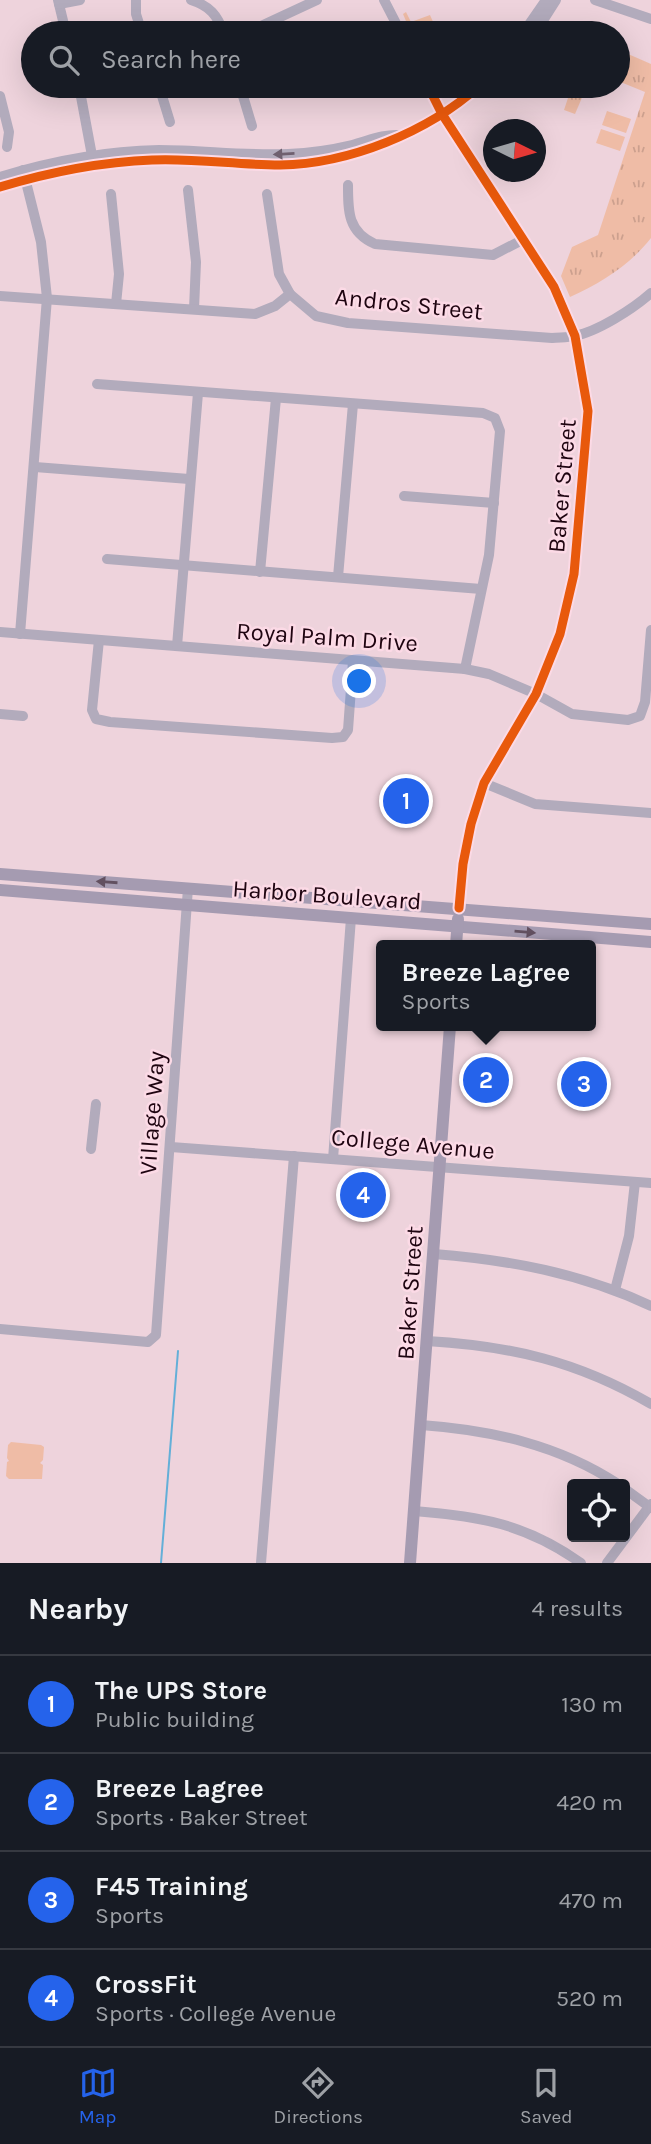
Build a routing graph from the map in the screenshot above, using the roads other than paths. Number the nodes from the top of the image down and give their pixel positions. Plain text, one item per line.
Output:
1 (80, 0) edge
2 (136, 0) edge
3 (191, 0) edge
4 (317, 0) edge
5 (384, 0) edge
6 (546, 0) edge
7 (556, 0) edge
8 (595, 0) edge
9 (59, 2) edge
10 (299, 4) edge
11 (651, 19) edge
12 (63, 21) edge
13 (138, 21) edge
14 (219, 21) edge
15 (268, 21) edge
16 (395, 21) edge
17 (531, 21) edge
18 (543, 21) edge
19 (0, 96) edge
20 (81, 98) edge
21 (163, 98) edge
22 (244, 98) edge
23 (434, 98) edge
24 (463, 98) edge
25 (442, 114) junction
26 (170, 122) dead end
27 (252, 126) dead end
28 (7, 147) dead end
29 (93, 160) junction
30 (24, 175) junction
31 (0, 177) edge
32 (348, 185) dead end
33 (0, 187) edge
34 (188, 190) dead end
35 (111, 194) dead end
36 (267, 194) dead end
37 (524, 239) junction
38 (651, 293) edge
39 (290, 295) junction
40 (0, 296) edge
41 (47, 298) junction
42 (116, 304) junction
43 (194, 309) junction
44 (575, 336) junction
45 (97, 384) dead end
46 (198, 393) junction
47 (276, 398) junction
48 (353, 404) junction
49 (35, 467) junction
50 (189, 479) junction
51 (404, 496) dead end
52 (494, 503) junction
53 (107, 559) dead end
54 (184, 566) junction
55 (260, 572) junction
56 (338, 577) junction
57 (481, 589) junction
58 (651, 630) edge
59 (0, 632) edge
60 (20, 634) junction
61 (99, 640) junction
62 (177, 646) junction
63 (353, 661) junction
64 (465, 668) junction
65 (536, 694) junction
66 (0, 714) edge
67 (23, 716) dead end
68 (484, 783) junction
69 (651, 813) edge
70 (0, 874) edge
71 (188, 888) junction
72 (0, 890) edge
73 (187, 905) junction
74 (459, 908) junction
75 (351, 918) junction
76 (651, 923) edge
77 (457, 926) junction
78 (456, 940) edge
79 (651, 942) edge
80 (450, 1031) edge
81 (96, 1104) dead end
82 (171, 1147) junction
83 (91, 1149) dead end
84 (294, 1156) junction
85 (333, 1159) junction
86 (440, 1168) junction
87 (635, 1182) junction
88 (651, 1184) edge
89 (434, 1254) junction
90 (615, 1290) junction
91 (651, 1306) edge
92 (0, 1329) edge
93 (427, 1341) junction
94 (651, 1404) edge
95 (421, 1425) junction
96 (609, 1479) edge
97 (630, 1492) edge
98 (650, 1506) edge
99 (414, 1511) junction
100 (261, 1563) edge
101 (410, 1563) edge
102 (581, 1563) edge
103 (607, 1563) edge

1 - 9 street
2 - 13 street
3 - 14 street
4 - 10 street
5 - 16 street
6 - 17 street
7 - 18 street
8 - 11 street
9 - 12 street
10 - 15 street
19 - 28 street
20 - 29 street
21 - 26 street
22 - 27 street
23 - 25 street, Baker Street
24 - 25 street
25 - 29 street
25 - 37 street, Baker Street
29 - 30 street
30 - 31 street
30 - 33 street
30 - 41 street
32 - 37 street
34 - 43 street
35 - 42 street
36 - 39 street
37 - 44 street, Baker Street
38 - 44 street
39 - 43 street
39 - 44 street, Andros Street
40 - 41 street
41 - 42 street
41 - 49 street
42 - 43 street
44 - 65 street, Baker Street
45 - 46 street
46 - 47 street
46 - 50 street
47 - 48 street
47 - 55 street
48 - 52 street
48 - 56 street
49 - 50 street
49 - 60 street
50 - 54 street
51 - 52 street
52 - 57 street
53 - 54 street
54 - 55 street
54 - 62 street
55 - 56 street
56 - 57 street
57 - 64 street
58 - 65 street, Royal Palm Drive
59 - 60 street, Royal Palm Drive
60 - 61 street, Royal Palm Drive
61 - 62 street, Royal Palm Drive
61 - 63 street
62 - 63 street, Royal Palm Drive
63 - 64 street, Royal Palm Drive
64 - 65 street, Royal Palm Drive
65 - 68 street, Baker Street
66 - 67 street
68 - 69 street
68 - 74 street, Baker Street
71 -> 70 main road, Harbor Boulevard
71 - 73 street, Village Way
71 - 74 main road, Harbor Boulevard
72 - 73 main road, Harbor Boulevard
73 - 75 main road, Harbor Boulevard
73 - 82 street, Village Way
74 - 76 main road, Harbor Boulevard
74 - 77 main road, Baker Street
75 - 77 main road, Harbor Boulevard
75 - 85 street
77 - 78 main road, Baker Street
77 -> 79 main road, Harbor Boulevard
80 - 86 main road, Baker Street
81 - 83 street
82 - 84 street, College Avenue
82 - 92 street, Village Way
84 - 85 street, College Avenue
84 - 100 street
85 - 86 street, College Avenue
86 - 87 street, College Avenue
86 - 89 main road, Baker Street
87 - 88 street, College Avenue
87 - 90 street
89 - 90 street
89 - 93 main road, Baker Street
90 - 91 street
93 - 94 street
93 - 95 main road, Baker Street
95 - 96 street
95 - 99 main road, Baker Street
97 - 98 street
98 - 103 street
99 - 101 main road, Baker Street
99 - 102 street

